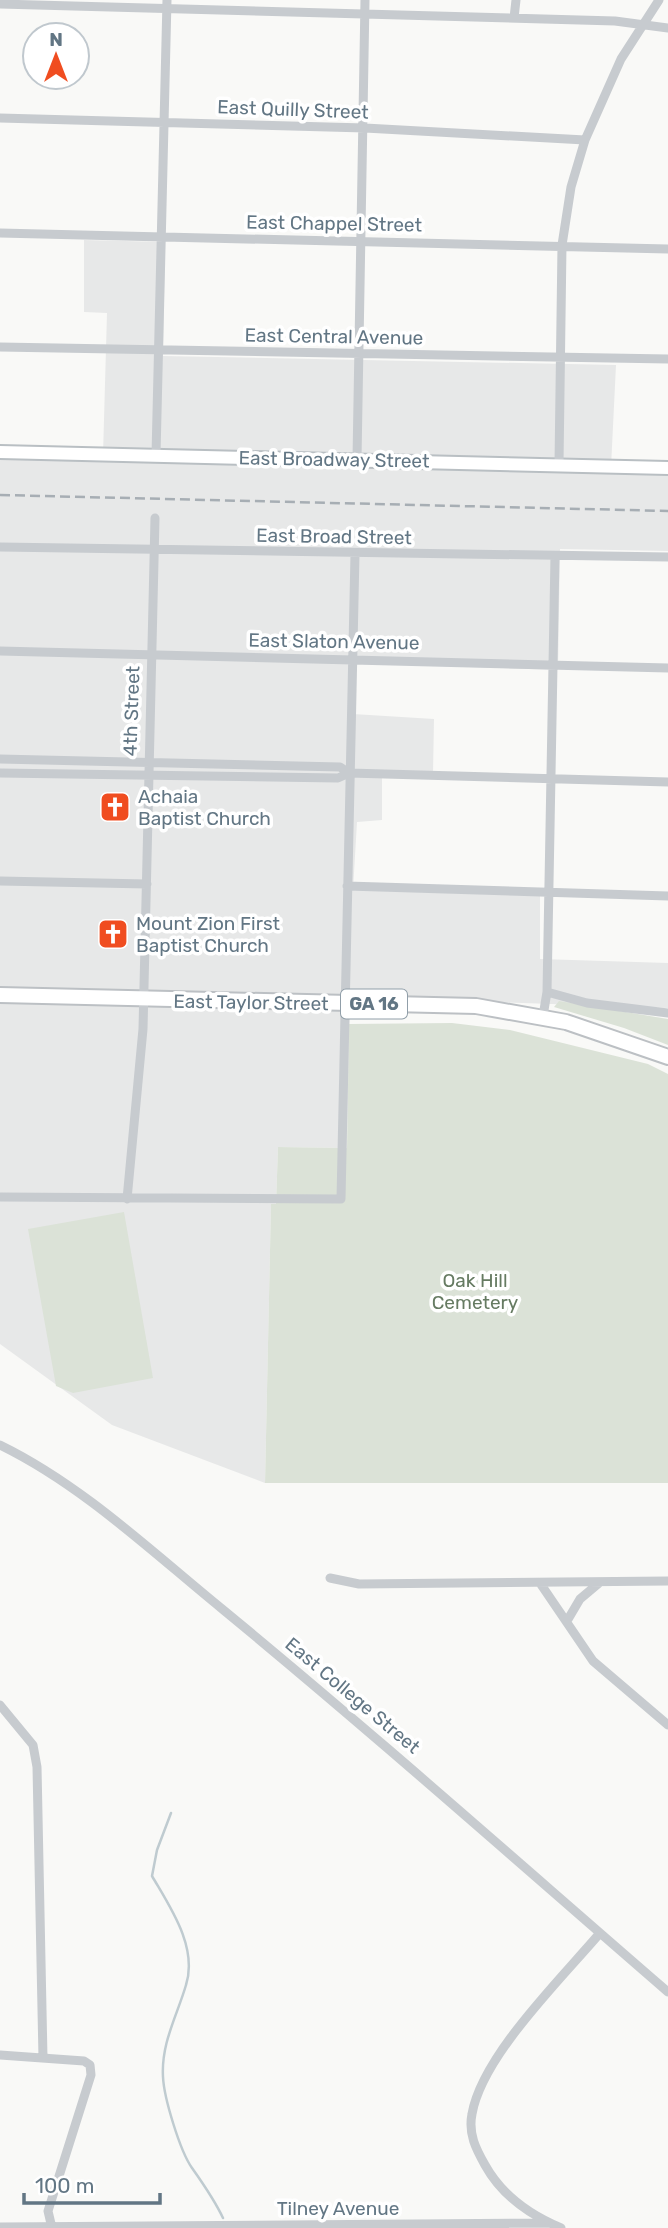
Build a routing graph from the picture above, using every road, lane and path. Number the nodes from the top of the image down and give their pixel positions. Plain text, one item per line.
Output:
1 (365, 0) edge
2 (516, 0) edge
3 (659, 0) edge
4 (0, 4) edge
5 (167, 5) edge
6 (366, 14) junction
7 (514, 18) junction
8 (640, 24) junction
9 (668, 28) edge
10 (0, 118) edge
11 (166, 122) junction
12 (365, 128) junction
13 (585, 140) junction
14 (0, 233) edge
15 (163, 236) junction
16 (363, 242) junction
17 (562, 245) junction
18 (668, 249) edge
19 (0, 347) edge
20 (159, 350) junction
21 (360, 354) junction
22 (561, 358) junction
23 (668, 359) edge
24 (0, 452) edge
25 (156, 455) junction
26 (357, 459) junction
27 (559, 464) junction
28 (668, 468) edge
29 (155, 518) dead end
30 (0, 547) edge
31 (154, 551) junction
32 (355, 554) junction
33 (555, 556) junction
34 (668, 557) edge
35 (0, 652) edge
36 (150, 655) junction
37 (352, 658) junction
38 (554, 666) junction
39 (668, 668) edge
40 (0, 759) edge
41 (148, 762) junction
42 (0, 773) edge
43 (349, 773) junction
44 (147, 776) junction
45 (551, 780) junction
46 (668, 782) edge
47 (0, 881) edge
48 (147, 884) junction
49 (347, 886) junction
50 (548, 892) junction
51 (668, 896) edge
52 (547, 992) junction
53 (0, 995) edge
54 (144, 1000) junction
55 (345, 1004) junction
56 (668, 1013) edge
57 (543, 1016) junction
58 (668, 1057) edge
59 (0, 1197) edge
60 (127, 1199) junction
61 (0, 1445) edge
62 (330, 1578) dead end
63 (668, 1581) edge
64 (601, 1582) junction
65 (540, 1583) junction
66 (567, 1621) junction
67 (0, 1705) edge
68 (668, 1725) edge
69 (600, 1933) junction
70 (668, 1992) edge
71 (0, 2055) edge
72 (43, 2059) junction
73 (549, 2223) junction
74 (0, 2227) edge
75 (52, 2227) edge
76 (204, 2227) edge
77 (314, 2227) edge
78 (561, 2228) edge

1 - 6 street
2 - 7 street
3 - 8 street
4 - 5 street
5 - 6 street
5 - 11 street
6 - 7 street
6 - 12 street
7 - 8 street
8 - 9 street
8 - 13 street
10 - 11 street, East Quilly Street
11 - 12 street, East Quilly Street
11 - 15 street
12 - 13 street, East Quilly Street
12 - 16 street
13 - 17 street
14 - 15 street, East Chappel Street
15 - 16 street, East Chappel Street
15 - 20 street
16 - 17 street, East Chappel Street
16 - 21 street
17 - 18 street, East Chappel Street
17 - 22 street
19 - 20 street, East Central Avenue
20 - 21 street, East Central Avenue
20 - 25 street
21 - 22 street, East Central Avenue
21 - 26 street
22 - 23 street, East Central Avenue
22 - 27 street
24 - 25 main road, East Broadway Street
25 - 26 main road, East Broadway Street
26 - 27 main road, East Broadway Street
27 - 28 main road, East Broadway Street
29 - 31 street, 4th Street
30 - 31 street, East Broad Street
31 - 32 street, East Broad Street
31 - 36 street, 4th Street
32 - 33 street, East Broad Street
32 - 37 street
33 - 34 street, East Broad Street
33 - 38 street
35 - 36 street, East Slaton Avenue
36 - 37 street, East Slaton Avenue
36 - 41 street, 4th Street
37 - 38 street, East Slaton Avenue
37 - 43 street
38 - 39 street, East Slaton Avenue
38 - 45 street
40 - 41 street
41 - 43 street
41 - 44 street, 4th Street
42 - 44 street
43 - 44 street
43 - 45 street
43 - 49 street
44 - 48 street, 4th Street
45 - 46 street
45 - 50 street
47 - 48 street
48 - 54 street, 4th Street
49 - 50 street
49 - 55 street
50 - 51 street
50 - 52 street
52 - 56 street
52 - 57 street
53 - 54 main road, East Taylor Street / GA 16
54 - 55 main road, East Taylor Street / GA 16
54 - 60 street, 4th Street
55 - 57 main road, East Taylor Street / GA 16
55 - 60 street
57 - 58 main road, GA 16
59 - 60 street
61 - 69 street, East College Street
62 - 65 street
63 - 64 street
64 - 65 street
64 - 66 street
65 - 66 street
66 - 68 street
67 - 72 street
69 - 70 street, East College Street
69 - 73 street
71 - 72 street
72 - 75 street
73 - 77 street, Tilney Avenue
73 - 78 street
74 - 75 street, Tilney Avenue
75 - 76 street, Tilney Avenue
76 - 77 street, Tilney Avenue

